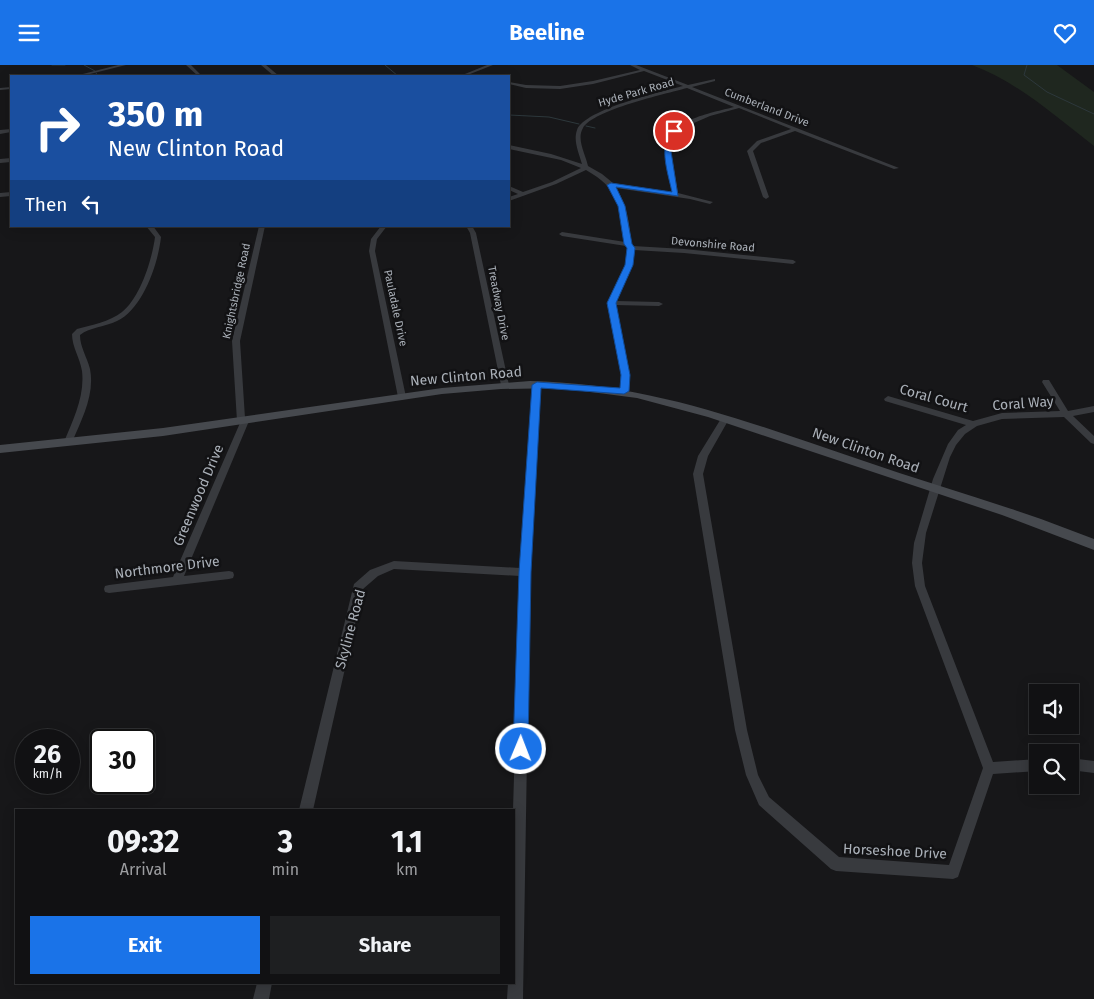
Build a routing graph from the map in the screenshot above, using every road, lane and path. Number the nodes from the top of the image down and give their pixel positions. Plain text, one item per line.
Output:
1 (124, 65) edge
2 (188, 65) edge
3 (263, 65) edge
4 (491, 65) edge
5 (632, 65) edge
6 (644, 70) junction
7 (471, 73) junction
8 (82, 75) edge
9 (199, 75) edge
10 (276, 75) edge
11 (465, 75) edge
12 (479, 75) edge
13 (713, 80) dead end
14 (510, 83) edge
15 (689, 87) junction
16 (738, 107) junction
17 (795, 129) junction
18 (510, 147) edge
19 (586, 167) junction
20 (896, 168) dead end
21 (611, 185) junction
22 (510, 188) edge
23 (523, 194) junction
24 (676, 195) junction
25 (766, 197) dead end
26 (510, 199) edge
27 (710, 202) dead end
28 (150, 227) edge
29 (262, 227) edge
30 (383, 227) edge
31 (470, 227) edge
32 (562, 234) dead end
33 (629, 246) junction
34 (793, 262) dead end
35 (611, 303) junction
36 (659, 304) dead end
37 (1046, 382) dead end
38 (504, 385) junction
39 (537, 385) junction
40 (624, 391) junction
41 (402, 397) junction
42 (888, 399) dead end
43 (1094, 409) edge
44 (1066, 414) junction
45 (725, 419) junction
46 (243, 421) junction
47 (973, 423) junction
48 (1094, 441) edge
49 (68, 442) junction
50 (0, 449) edge
51 (935, 489) junction
52 (1094, 545) edge
53 (525, 572) junction
54 (229, 575) dead end
55 (177, 581) junction
56 (109, 589) dead end
57 (1029, 766) edge
58 (1079, 766) edge
59 (1094, 767) edge
60 (989, 768) junction
61 (306, 809) edge
62 (515, 926) edge
63 (265, 984) edge
64 (261, 999) edge
65 (515, 999) edge

1 - 8 street
2 - 9 street
3 - 10 street
4 - 7 street
5 - 6 street, Cumberland Drive
6 - 14 street
6 - 15 street, Cumberland Drive
7 - 11 street
7 - 12 street
13 - 15 street, Hyde Park Road
15 - 16 street, Cumberland Drive
15 - 19 street, Hyde Park Road
16 - 17 street, Cumberland Drive
16 - 24 street
17 - 20 street, Cumberland Drive
17 - 25 street
18 - 19 street
19 - 21 street
19 - 23 street
21 - 24 street
21 - 33 street
22 - 23 street
23 - 26 street
24 - 27 street
28 - 49 street
29 - 46 street, Knightsbridge Road
30 - 41 street, Pauladale Drive
31 - 38 street, Treadway Drive
32 - 33 street, Devonshire Road
33 - 34 street, Devonshire Road
33 - 35 street
35 - 36 street
35 - 40 street
37 - 44 street
38 - 39 street, New Clinton Road
38 - 41 street, New Clinton Road
39 - 40 street, New Clinton Road
39 - 53 street
40 - 45 street, New Clinton Road
41 - 46 street, New Clinton Road
42 - 47 street, Coral Court
43 - 44 street, Coral Way
44 - 47 street, Coral Way
44 - 48 street
45 - 51 street, New Clinton Road
45 - 60 street, Horseshoe Drive
46 - 49 street, New Clinton Road
46 - 55 street, Greenwood Drive
47 - 51 street
49 - 50 street, New Clinton Road
51 - 52 street, New Clinton Road
51 - 60 street
53 - 61 street, Skyline Road
53 - 62 street
54 - 55 street, Northmore Drive
55 - 56 street, Northmore Drive
57 - 60 street
58 - 59 street
62 - 65 street
63 - 64 street

